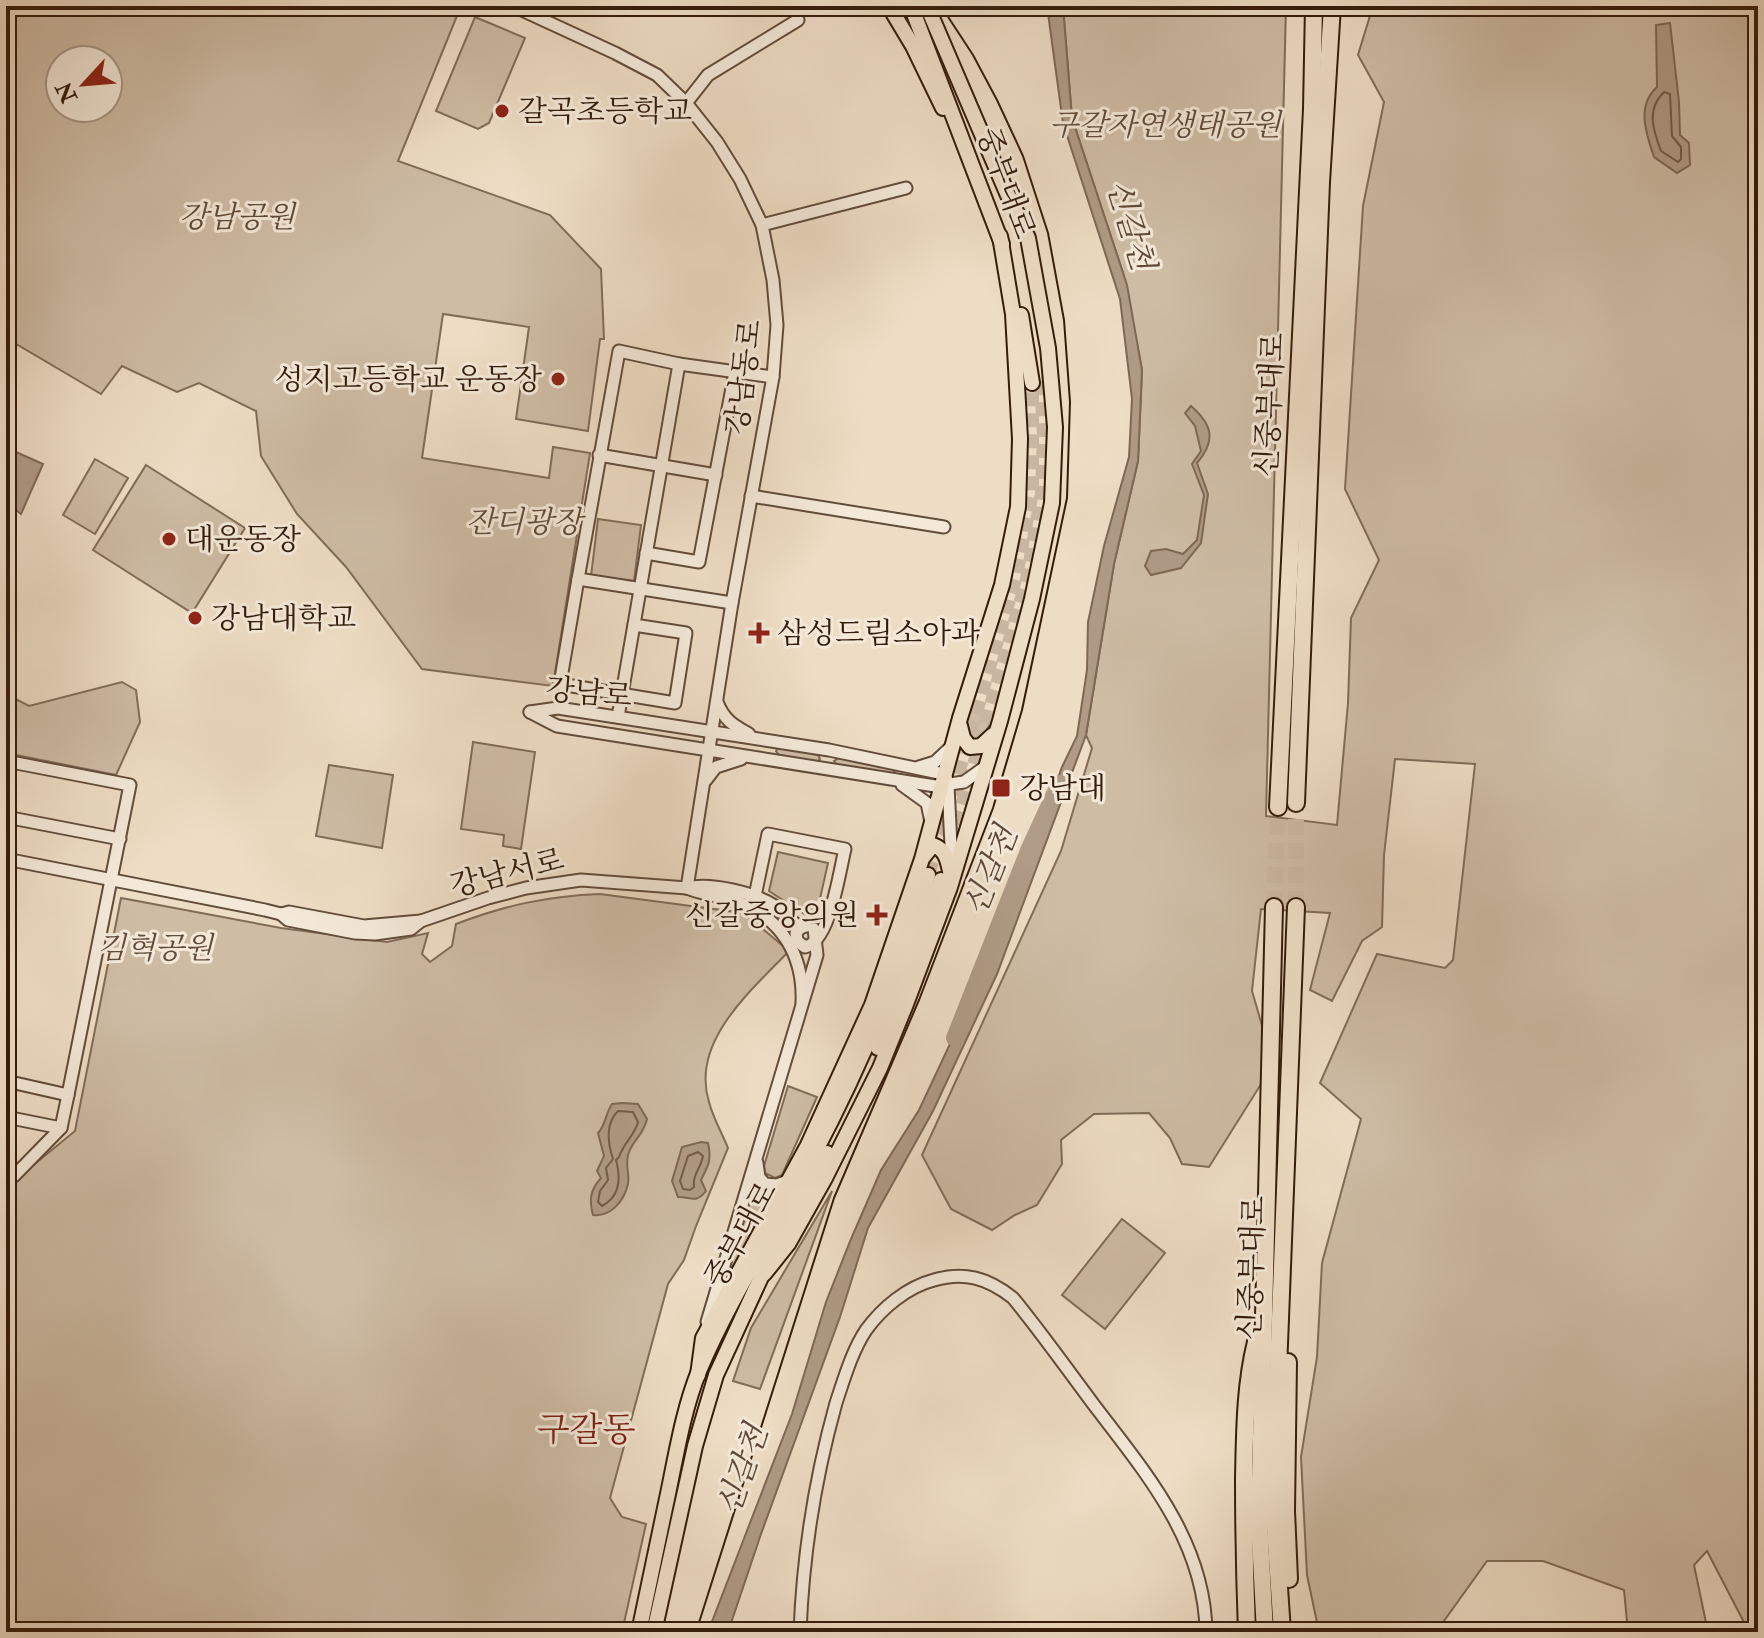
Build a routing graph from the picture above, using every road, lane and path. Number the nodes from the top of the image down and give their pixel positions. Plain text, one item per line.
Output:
1 (513, 6) edge
2 (889, 6) edge
3 (911, 6) edge
4 (927, 6) edge
5 (1305, 6) edge
6 (1314, 6) edge
7 (1332, 6) edge
8 (798, 20) dead end
9 (686, 103) junction
10 (971, 158) junction
11 (906, 188) dead end
12 (1010, 198) junction
13 (762, 225) junction
14 (1000, 236) junction
15 (679, 364) junction
16 (735, 372) junction
17 (773, 377) junction
18 (599, 455) junction
19 (661, 465) junction
20 (716, 475) junction
21 (751, 496) junction
22 (944, 527) dead end
23 (1291, 544) junction
24 (646, 553) junction
25 (578, 579) junction
26 (640, 588) junction
27 (732, 603) junction
28 (634, 625) junction
29 (623, 694) junction
30 (717, 701) junction
31 (618, 717) junction
32 (960, 718) junction
33 (997, 731) junction
34 (712, 732) junction
35 (760, 740) junction
36 (954, 743) junction
37 (708, 752) junction
38 (746, 758) junction
39 (6, 761) edge
40 (918, 767) junction
41 (985, 767) junction
42 (895, 780) junction
43 (945, 783) junction
44 (703, 784) junction
45 (915, 784) junction
46 (1296, 803) tunnel mouth
47 (1278, 807) tunnel mouth
48 (6, 817) edge
49 (931, 825) junction
50 (120, 839) junction
51 (6, 859) edge
52 (922, 859) junction
53 (942, 879) junction
54 (113, 881) junction
55 (687, 888) junction
56 (755, 896) junction
57 (734, 900) junction
58 (1274, 907) tunnel mouth
59 (1296, 907) tunnel mouth
60 (815, 934) junction
61 (798, 936) junction
62 (803, 984) junction
63 (802, 1003) junction
64 (6, 1081) edge
65 (68, 1095) junction
66 (6, 1117) edge
67 (61, 1128) junction
68 (757, 1155) junction
69 (6, 1174) edge
70 (788, 1181) junction
71 (1283, 1196) junction
72 (1264, 1309) junction
73 (703, 1338) junction
74 (698, 1375) junction
75 (639, 1632) edge
76 (654, 1632) edge
77 (800, 1632) edge
78 (1206, 1632) edge
79 (1247, 1632) edge
80 (1265, 1632) edge
81 (1282, 1632) edge
82 (1293, 1632) edge

1 - 9 street, 강남동로
2 - 10 main road
3 - 10 main road, 중부대로
4 - 12 main road, 중부대로
5 - 23 highway
6 - 23 highway, 신중부대로
7 - 46 highway, 신중부대로
8 - 9 street
9 - 13 street, 강남동로
10 - 14 main road, 중부대로
11 - 13 street
12 - 14 main road, 중부대로
12 - 33 main road
13 - 17 street, 강남동로
14 - 32 main road
15 - 16 street
15 - 18 street
15 - 19 street
16 - 17 street
16 - 20 street
17 - 21 street, 강남동로
18 - 19 street
18 - 25 street
19 - 20 street
19 - 24 street
20 - 24 street
21 - 22 street
21 - 27 street, 강남동로
23 - 47 highway, 신중부대로
24 - 26 street
25 - 26 street
25 - 29 street
26 - 27 street
26 - 28 street
27 - 30 street, 강남동로
28 - 29 street
28 - 29 street
29 - 31 street
30 - 34 street, 강남동로
30 - 35 street
31 - 34 street, 강남로
31 - 37 street, 강남로
32 - 33 main road
32 - 36 main road
33 - 41 main road
34 - 35 street, 강남로
34 - 37 street
35 - 40 street, 강남로
36 - 40 street
36 - 43 main road
37 - 38 street, 강남로
37 - 44 street
38 - 42 street, 강남로
38 - 44 street
39 - 50 street
40 - 43 street, 강남로
40 - 45 street
41 - 43 street
41 - 53 main road
42 - 45 street, 강남로
42 - 49 street
43 - 45 street, 강남로
43 - 49 main road
43 - 53 street
44 - 55 street
48 - 50 street
49 - 52 main road
50 - 54 street
51 - 54 street, 강남서로
52 - 53 main road
52 - 70 main road
53 - 74 main road, 중부대로
53 - 76 main road, 중부대로
54 - 55 street, 강남서로
54 - 65 street
55 - 56 street
55 - 57 street, 중부대로
56 - 60 street
56 - 61 street
57 - 61 street
57 - 62 street, 중부대로
58 - 72 highway, 신중부대로
59 - 71 highway, 신중부대로
60 - 61 street
60 - 61 street
60 - 63 street, 중부대로
61 - 62 street
62 - 63 street, 중부대로
63 - 68 street, 중부대로
64 - 65 street
65 - 67 street
66 - 67 street
67 - 69 street
68 - 70 street
68 - 73 street, 중부대로
70 - 73 main road
71 - 81 highway, 신중부대로
71 - 82 highway
72 - 79 highway
72 - 80 highway, 신중부대로
73 - 74 main road
74 - 75 main road, 중부대로
77 - 78 street

